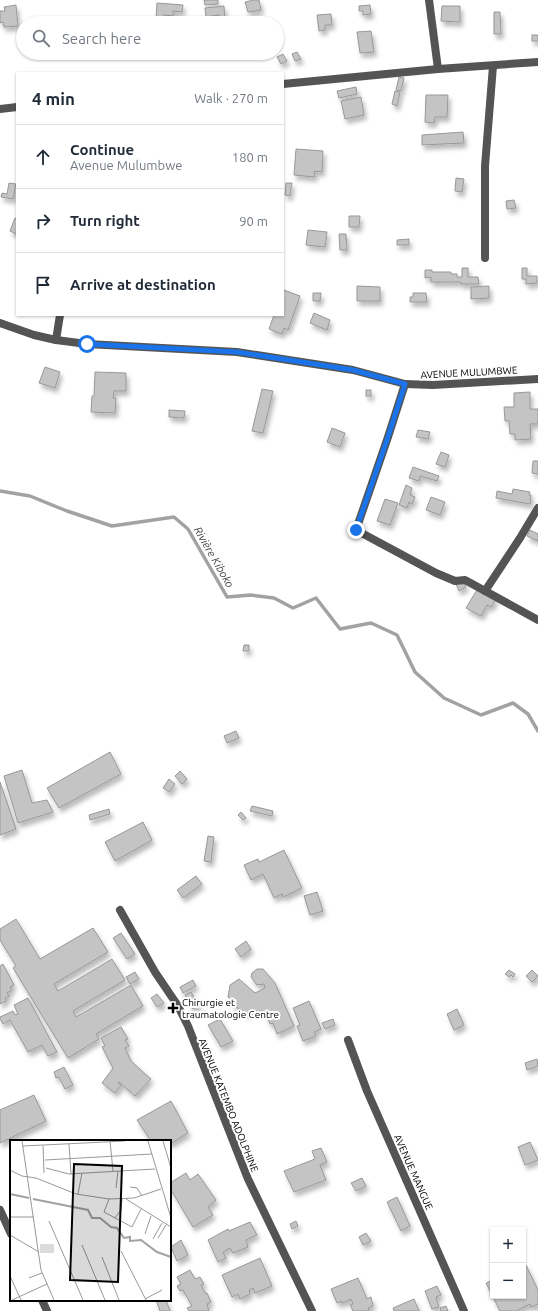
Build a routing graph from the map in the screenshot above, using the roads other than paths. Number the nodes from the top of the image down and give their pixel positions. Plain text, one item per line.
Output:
1 (429, 0) edge
2 (538, 62) edge
3 (493, 66) junction
4 (438, 69) junction
5 (284, 84) edge
6 (16, 107) edge
7 (0, 109) edge
8 (485, 258) dead end
9 (60, 316) edge
10 (0, 323) edge
11 (56, 340) junction
12 (538, 378) edge
13 (405, 384) junction
14 (538, 508) edge
15 (485, 591) junction
16 (538, 620) edge
17 (120, 910) dead end
18 (348, 1040) dead end
19 (0, 1210) edge
20 (10, 1232) edge
21 (42, 1301) edge
22 (47, 1311) edge
23 (312, 1311) edge
24 (464, 1311) edge

1 - 4 street
2 - 3 street
3 - 4 street
3 - 8 street
4 - 5 street
6 - 7 street
9 - 11 street
10 - 11 street, AVENUE MULUMBWE
11 - 13 street, AVENUE MULUMBWE
12 - 13 street, AVENUE MULUMBWE
13 - 15 street
14 - 15 street
15 - 16 street
17 - 23 street, AVENUE KATEMBO ADOLPHINE
18 - 24 street, AVENUE MANGUE
19 - 20 street
21 - 22 street

